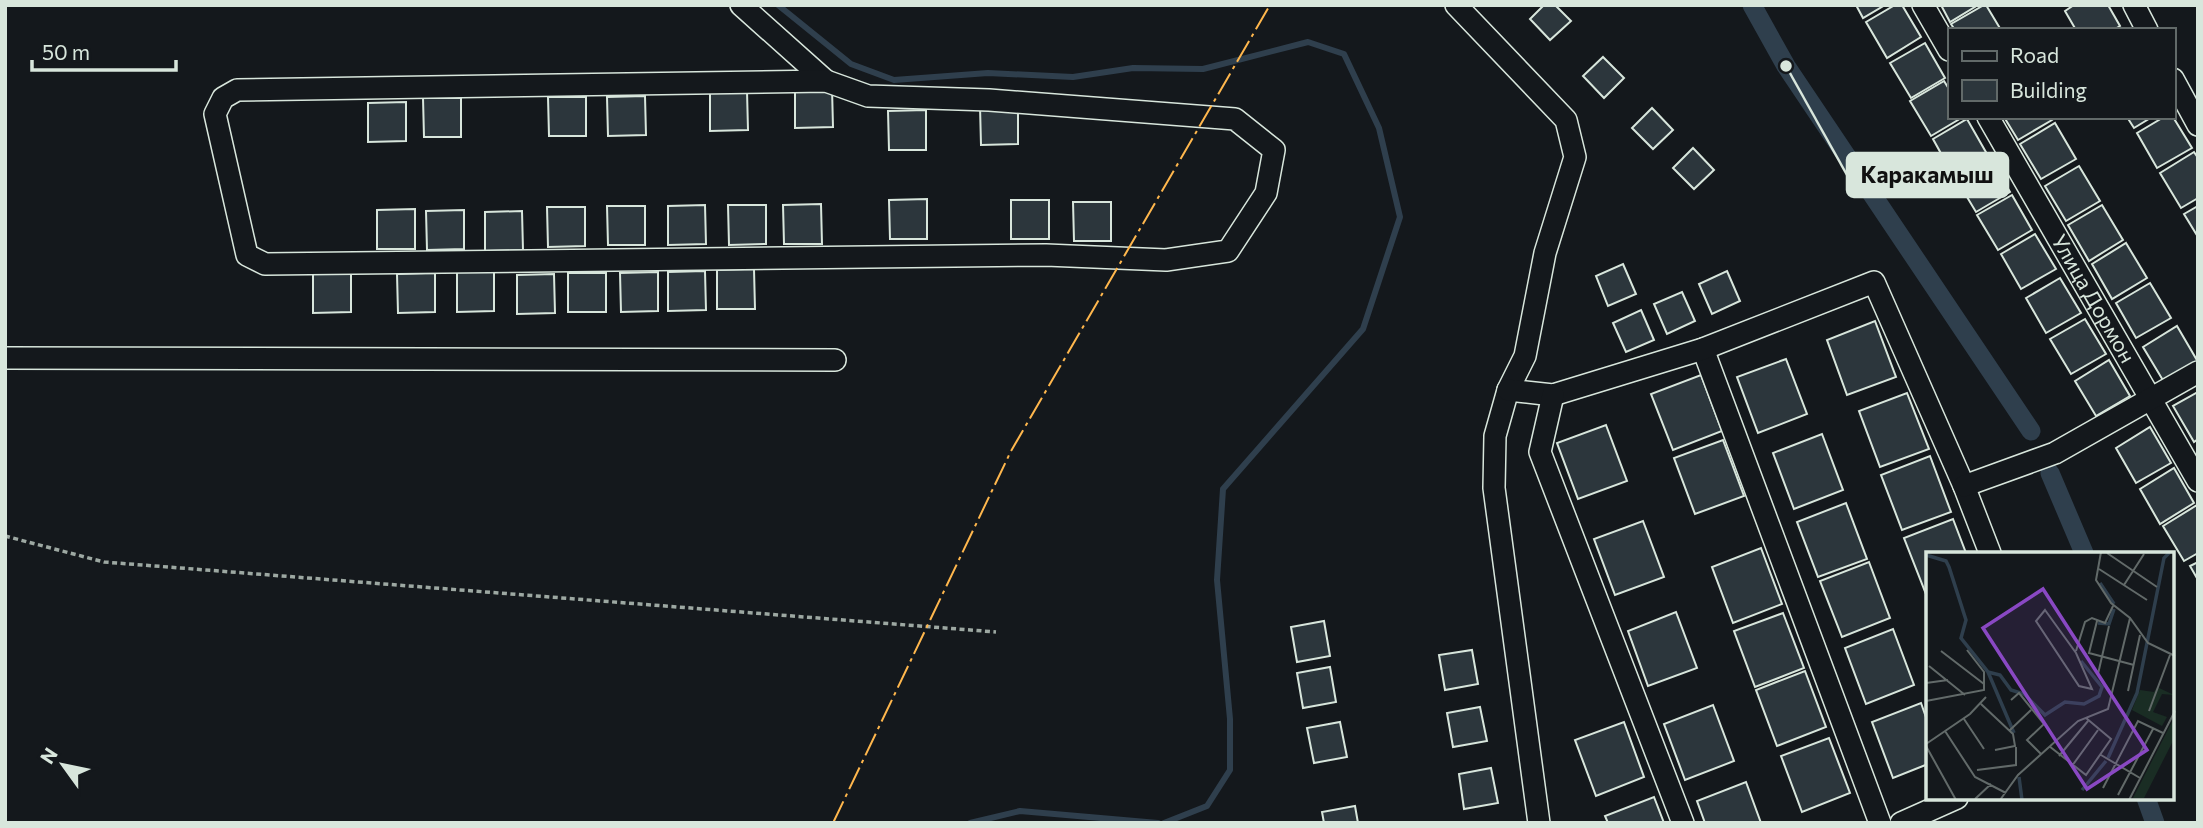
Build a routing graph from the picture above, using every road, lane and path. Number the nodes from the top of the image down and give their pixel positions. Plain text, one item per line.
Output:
1 (741, 5) edge
2 (1456, 5) edge
3 (1923, 5) edge
4 (2134, 5) edge
5 (2146, 28) edge
6 (1948, 48) edge
7 (826, 81) junction
8 (2175, 83) edge
9 (1989, 119) edge
10 (2198, 125) edge
11 (1703, 349) junction
12 (5, 358) edge
13 (835, 360) dead end
14 (2198, 372) edge
15 (1508, 390) junction
16 (1553, 395) junction
17 (2152, 398) junction
18 (2198, 481) edge
19 (1964, 485) junction
20 (5, 536) edge
21 (1990, 552) edge
22 (996, 632) dead end
23 (1953, 800) edge
24 (1539, 823) edge
25 (1683, 823) edge
26 (1880, 823) edge
27 (1901, 823) edge

1 - 7 street
2 - 15 street
3 - 6 street
4 - 5 street
7 - 7 street
8 - 10 street
9 - 17 street, Улица Дормон
11 - 16 street
11 - 19 street
11 - 26 street
12 - 13 street
14 - 17 street
15 - 16 street
15 - 24 street
16 - 25 street
17 - 18 street, Улица Дормон
17 - 19 street
19 - 21 street
20 - 22 path
23 - 27 street

